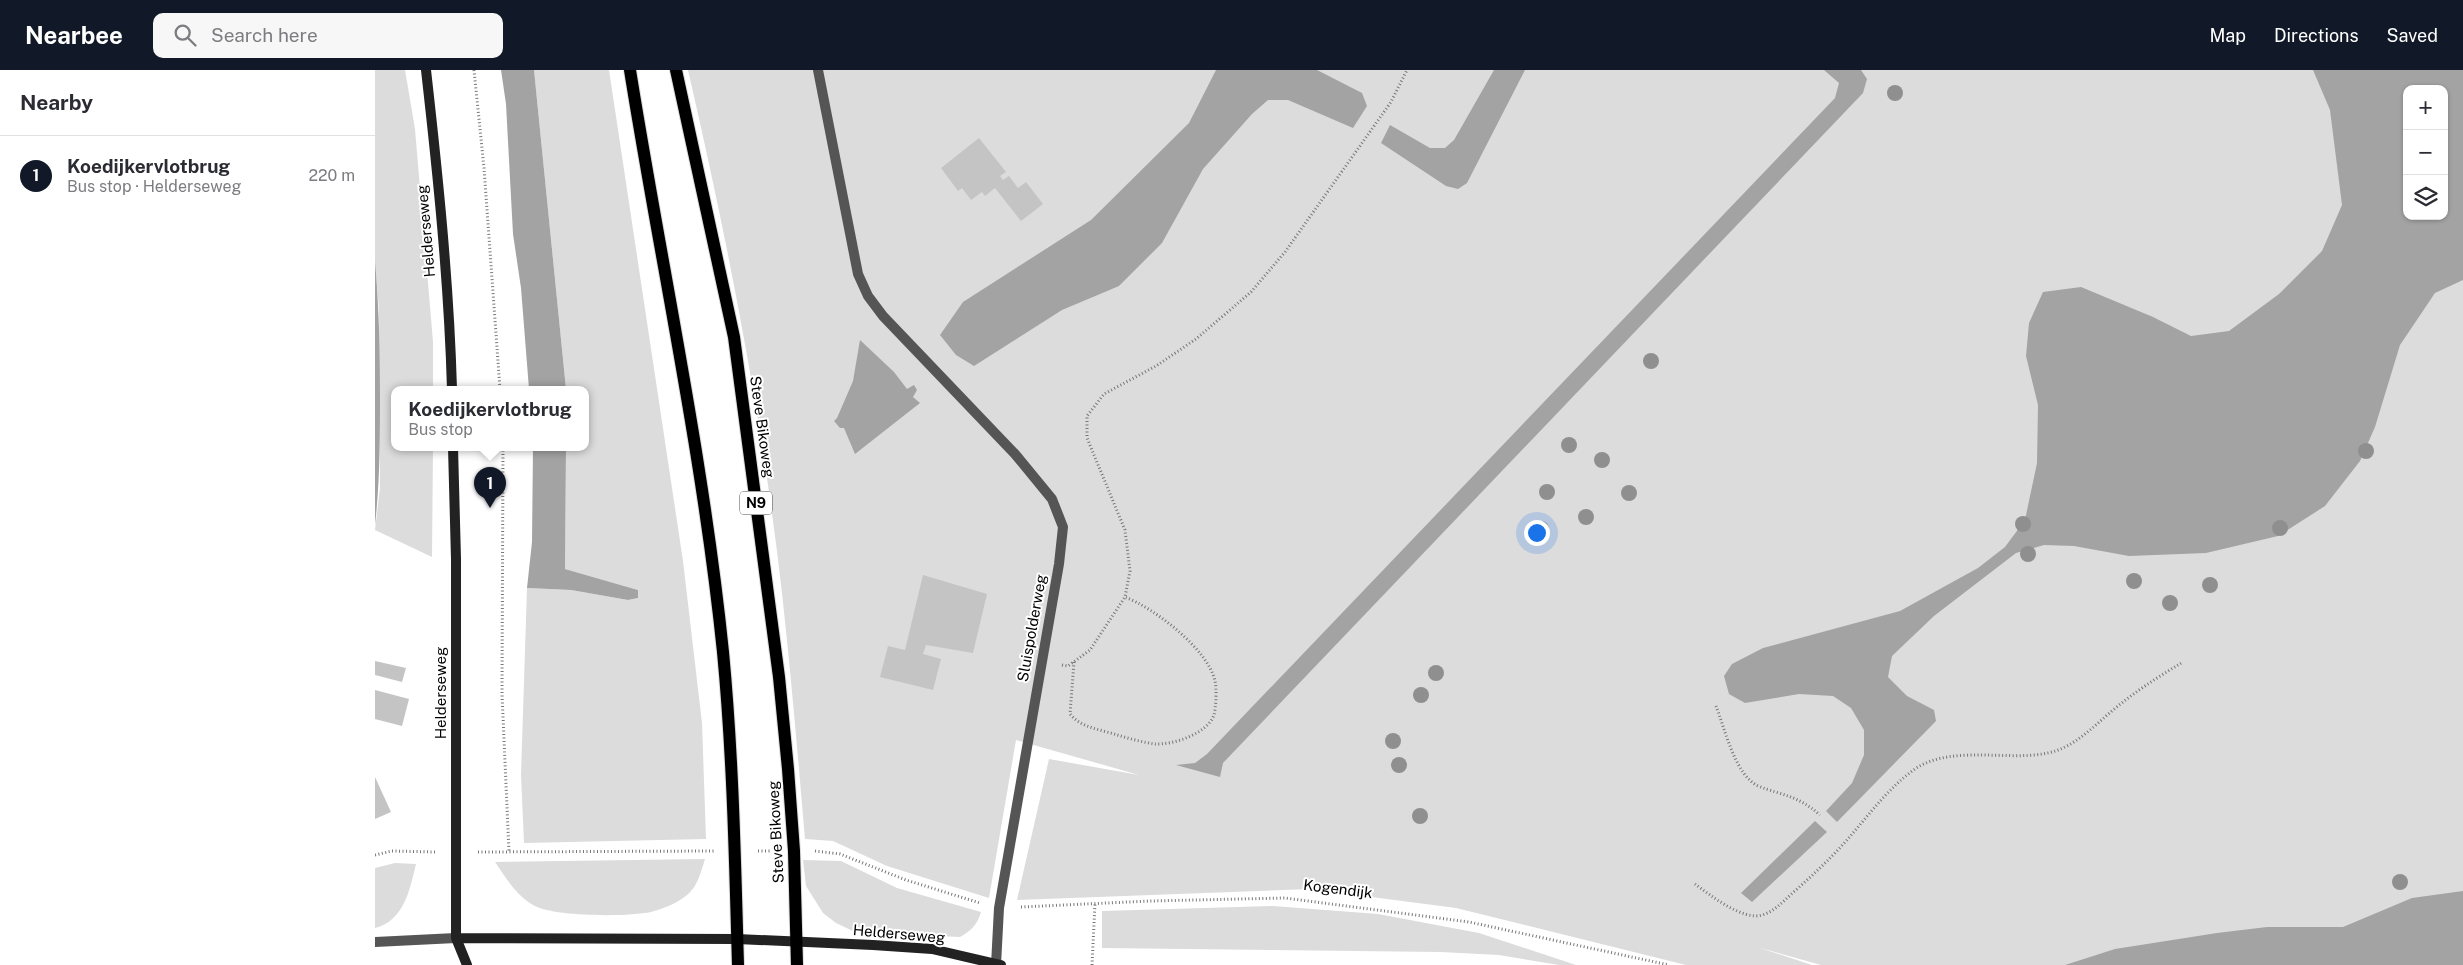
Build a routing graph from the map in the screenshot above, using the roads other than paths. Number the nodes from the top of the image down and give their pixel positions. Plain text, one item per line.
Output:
1 (425, 70) edge
2 (630, 70) edge
3 (676, 70) edge
4 (818, 70) edge
5 (452, 386) edge
6 (453, 451) edge
7 (456, 938) junction
8 (737, 939) junction
9 (375, 942) edge
10 (797, 942) junction
11 (467, 965) edge
12 (738, 965) edge
13 (797, 965) edge
14 (996, 965) edge
15 (1001, 965) edge

1 - 5 main road, Helderseweg
2 - 8 main road
3 - 10 main road, Steve Bikoweg / N9
4 - 14 lane, Sluispolderweg
6 - 7 main road, Helderseweg
7 - 8 main road
7 - 9 lane
7 - 11 main road, Helderseweg
8 - 10 main road
8 - 12 main road
10 - 13 main road, Steve Bikoweg / N9
10 - 14 main road, Helderseweg
14 - 15 main road

